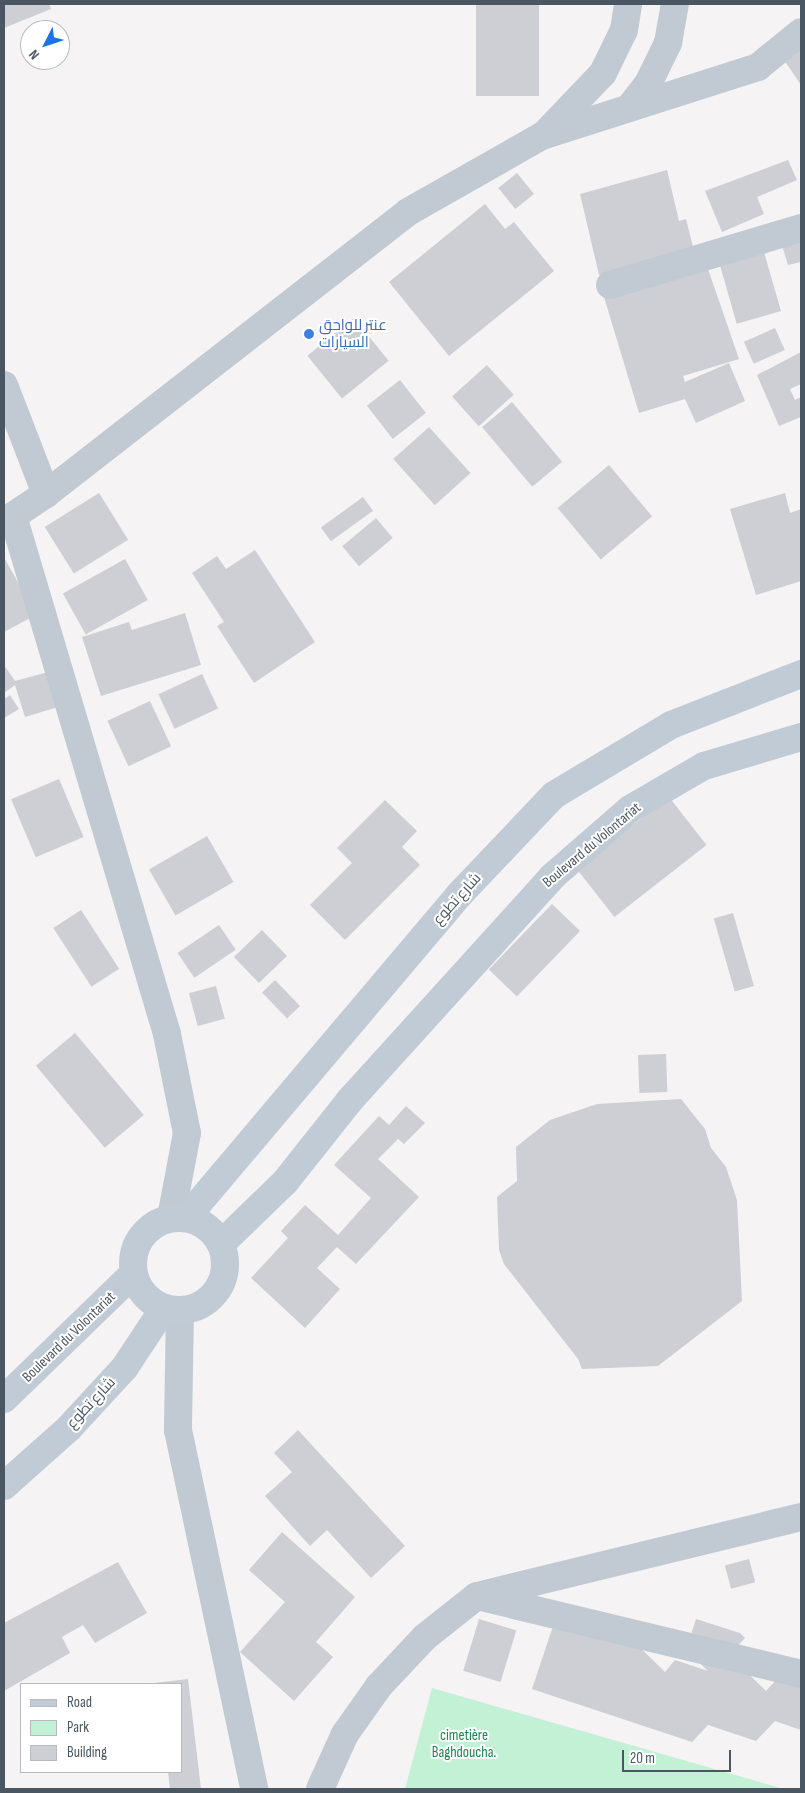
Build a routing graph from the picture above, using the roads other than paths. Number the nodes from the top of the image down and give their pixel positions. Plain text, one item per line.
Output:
1 (628, 4) edge
2 (676, 4) edge
3 (801, 32) edge
4 (629, 108) junction
5 (542, 136) junction
6 (801, 228) edge
7 (610, 285) dead end
8 (4, 385) edge
9 (46, 494) junction
10 (8, 519) edge
11 (801, 674) edge
12 (801, 737) edge
13 (178, 1218) junction
14 (221, 1244) junction
15 (134, 1274) junction
16 (172, 1309) junction
17 (4, 1399) edge
18 (4, 1486) edge
19 (801, 1516) edge
20 (477, 1596) junction
21 (801, 1674) edge
22 (254, 1789) edge
23 (320, 1789) edge

1 - 5 street
2 - 4 street
3 - 4 street
4 - 5 street
5 - 9 street
6 - 7 street
8 - 9 street
9 - 10 street
10 - 13 street
11 - 13 main road, شارع تطوع
12 - 14 main road, Boulevard du Volontariat
13 - 14 main road
13 - 15 main road
14 - 16 main road
15 - 16 main road
15 - 17 main road, Boulevard du Volontariat
16 - 18 main road, شارع تطوع
16 - 22 street
19 - 20 street
20 - 21 street
20 - 23 street

